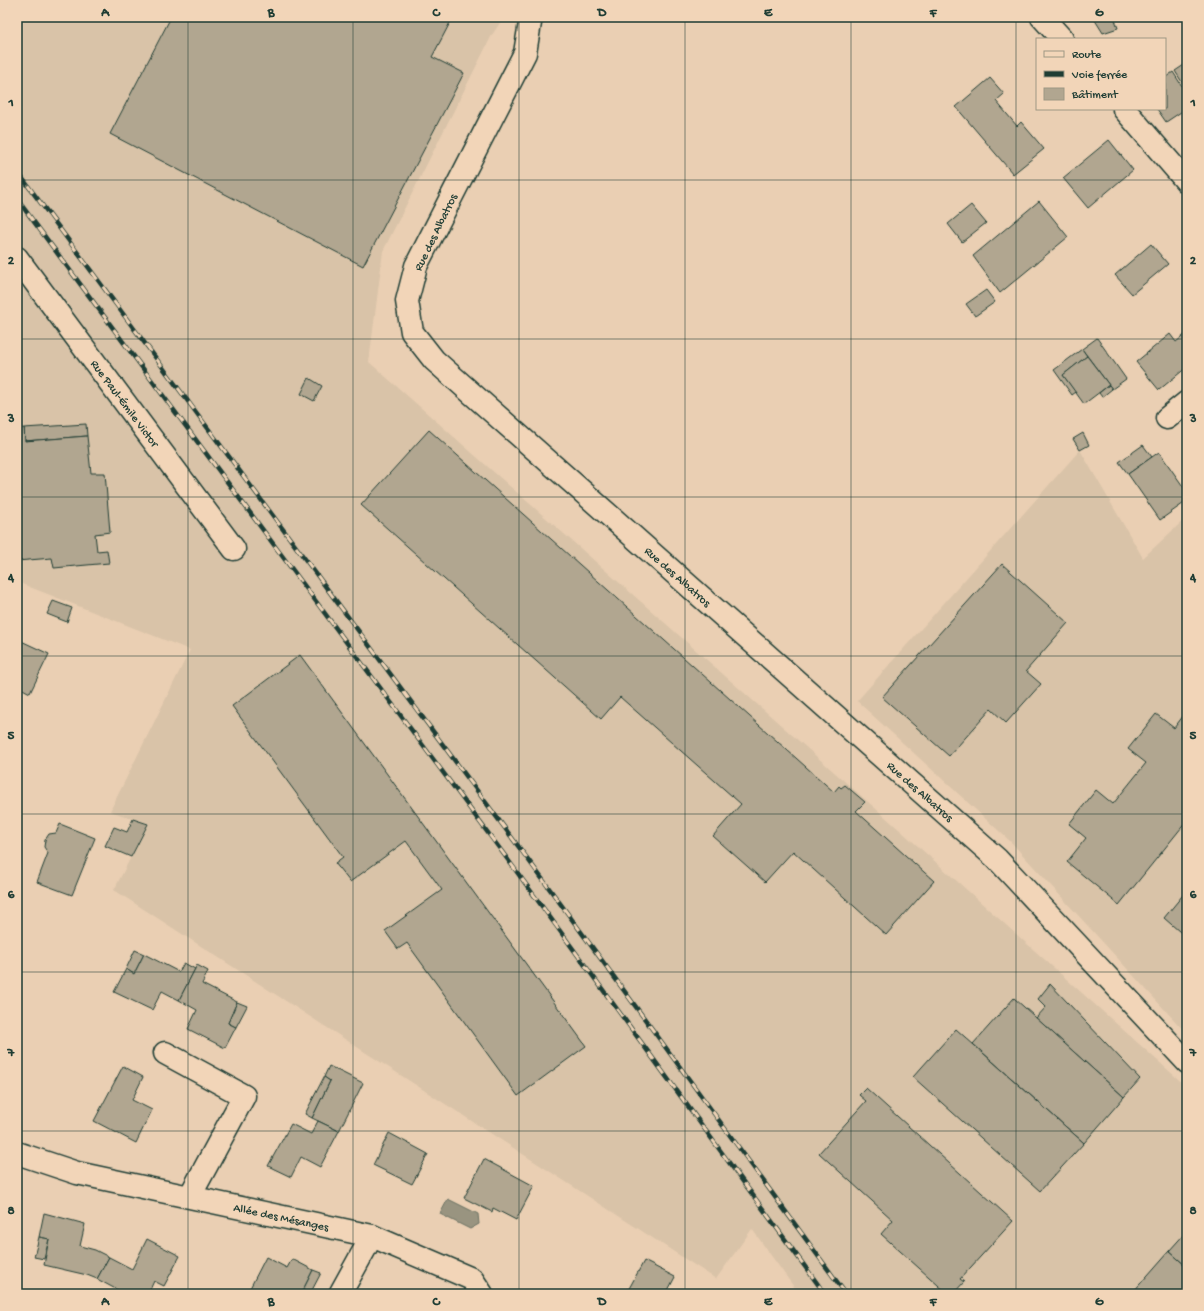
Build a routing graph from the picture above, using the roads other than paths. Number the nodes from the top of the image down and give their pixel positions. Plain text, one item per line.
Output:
1 (532, 17) edge
2 (1042, 17) edge
3 (1061, 38) edge
4 (1125, 110) edge
5 (1187, 182) edge
6 (17, 258) edge
7 (1187, 402) edge
8 (1167, 418) dead end
9 (234, 549) dead end
10 (165, 1054) dead end
11 (1187, 1062) edge
12 (17, 1153) edge
13 (190, 1196) junction
14 (372, 1236) junction
15 (340, 1294) edge
16 (482, 1294) edge

1 - 11 street, Rue des Albatros
2 - 3 street
4 - 5 street
6 - 9 street, Rue Paul-Émile Victor
7 - 8 street
10 - 13 street
12 - 13 street, Allée des Mésanges
13 - 14 street, Allée des Mésanges
14 - 15 street
14 - 16 street, Allée des Mésanges

